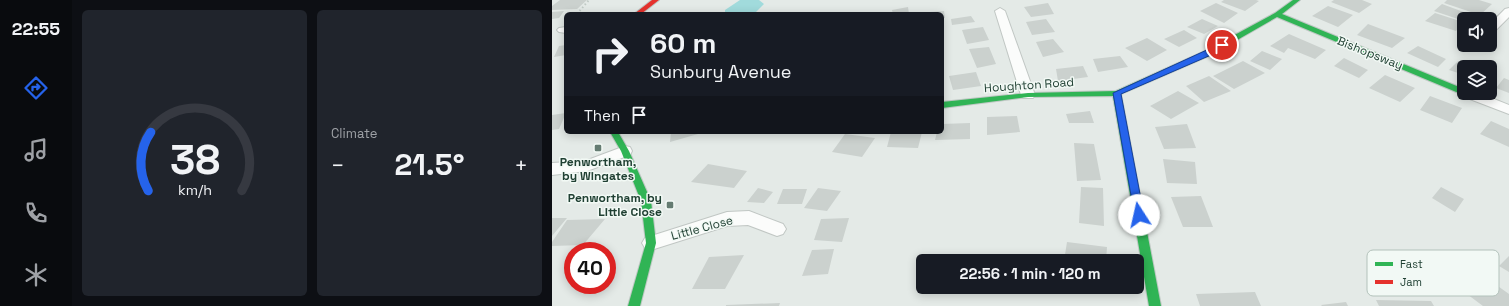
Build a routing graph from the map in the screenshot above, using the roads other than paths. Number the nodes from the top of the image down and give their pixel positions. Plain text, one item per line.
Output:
1 (656, 0) edge
2 (1297, 0) edge
3 (1000, 11) dead end
4 (1509, 11) edge
5 (640, 12) edge
6 (1277, 14) junction
7 (1497, 23) edge
8 (1457, 89) edge
9 (1117, 93) junction
10 (1028, 95) junction
11 (1484, 100) edge
12 (944, 105) edge
13 (1509, 110) edge
14 (615, 134) edge
15 (625, 151) junction
16 (552, 169) edge
17 (777, 229) dead end
18 (650, 243) junction
19 (634, 306) edge
20 (1155, 306) edge

1 - 5 street
2 - 6 street
3 - 10 street
4 - 7 street
6 - 8 street, Bishopsway
6 - 9 street
9 - 10 street, Houghton Road
9 - 20 street
10 - 12 street, Houghton Road
11 - 13 street
14 - 15 street
15 - 16 street
15 - 18 street
17 - 18 street, Little Close
18 - 19 street

